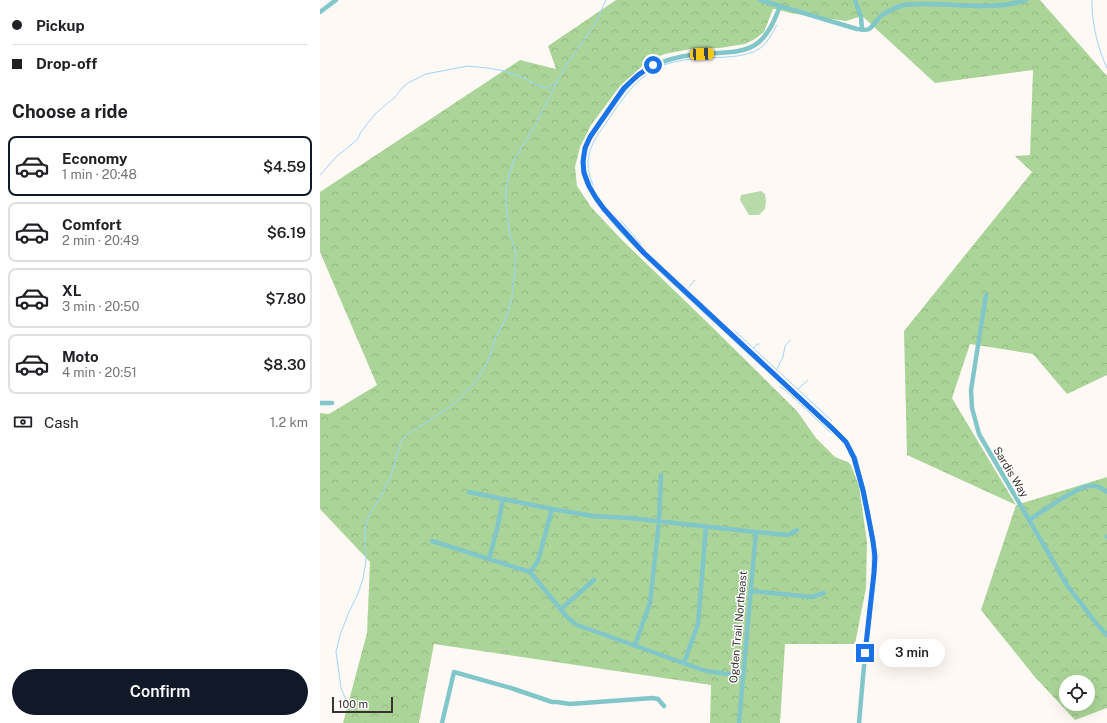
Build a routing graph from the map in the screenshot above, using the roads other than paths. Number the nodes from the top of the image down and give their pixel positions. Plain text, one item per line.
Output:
1 (336, 0) edge
2 (760, 0) edge
3 (855, 0) edge
4 (1026, 0) edge
5 (330, 2) edge
6 (780, 6) junction
7 (320, 12) edge
8 (862, 30) junction
9 (986, 295) dead end
10 (320, 403) edge
11 (332, 403) dead end
12 (662, 475) dead end
13 (469, 492) dead end
14 (1107, 492) edge
15 (503, 499) junction
16 (552, 509) junction
17 (1030, 520) junction
18 (659, 522) junction
19 (706, 527) junction
20 (797, 530) dead end
21 (756, 532) junction
22 (432, 541) dead end
23 (489, 559) junction
24 (530, 572) junction
25 (594, 580) dead end
26 (750, 591) junction
27 (824, 593) dead end
28 (561, 609) junction
29 (1107, 635) edge
30 (635, 645) junction
31 (684, 663) junction
32 (743, 676) junction
33 (664, 706) dead end
34 (442, 723) edge
35 (739, 723) edge
36 (859, 723) edge

1 - 5 street
2 - 6 street
3 - 8 street
4 - 8 street
5 - 7 street
6 - 8 street
6 - 36 street
9 - 17 street, Sardis Way
10 - 11 street
12 - 18 street
13 - 15 street
14 - 17 street
15 - 16 street
15 - 23 street
16 - 18 street
16 - 24 street
17 - 29 street, Sardis Way
18 - 19 street
18 - 30 street
19 - 21 street
19 - 31 street
20 - 21 street
21 - 26 street, Ogden Trail Northeast
22 - 23 street
23 - 24 street
24 - 28 street
25 - 28 street
26 - 27 street
26 - 32 street, Ogden Trail Northeast
28 - 30 street
30 - 31 street
31 - 32 street
32 - 35 street, Ogden Trail Northeast
33 - 34 street

